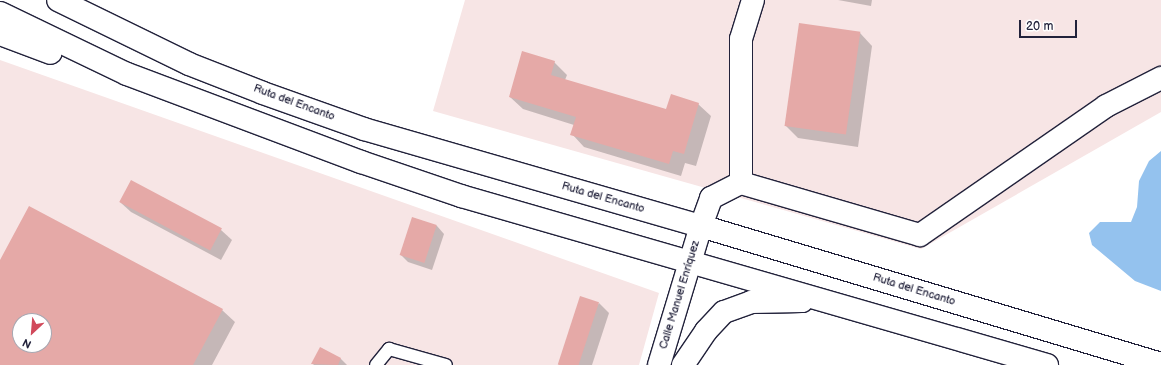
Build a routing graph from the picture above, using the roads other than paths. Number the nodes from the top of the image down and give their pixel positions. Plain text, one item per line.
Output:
1 (58, 0) edge
2 (753, 0) edge
3 (0, 13) edge
4 (0, 34) edge
5 (127, 74) junction
6 (1161, 78) edge
7 (741, 183) junction
8 (701, 226) junction
9 (691, 261) junction
10 (831, 302) junction
11 (1161, 364) edge
12 (376, 365) edge
13 (446, 365) edge
14 (659, 365) edge
15 (684, 365) edge
16 (1047, 365) edge

1 - 8 main road, Ruta del Encanto
2 - 7 main road
3 - 5 main road
4 - 5 main road
5 - 9 main road
6 - 7 main road
7 - 8 main road, Calle Manuel Enríquez
8 - 9 main road, Calle Manuel Enríquez
8 - 11 main road, Ruta del Encanto
9 - 10 main road
9 - 14 main road, Calle Manuel Enríquez
10 - 15 main road
10 - 16 main road
12 - 13 lane

